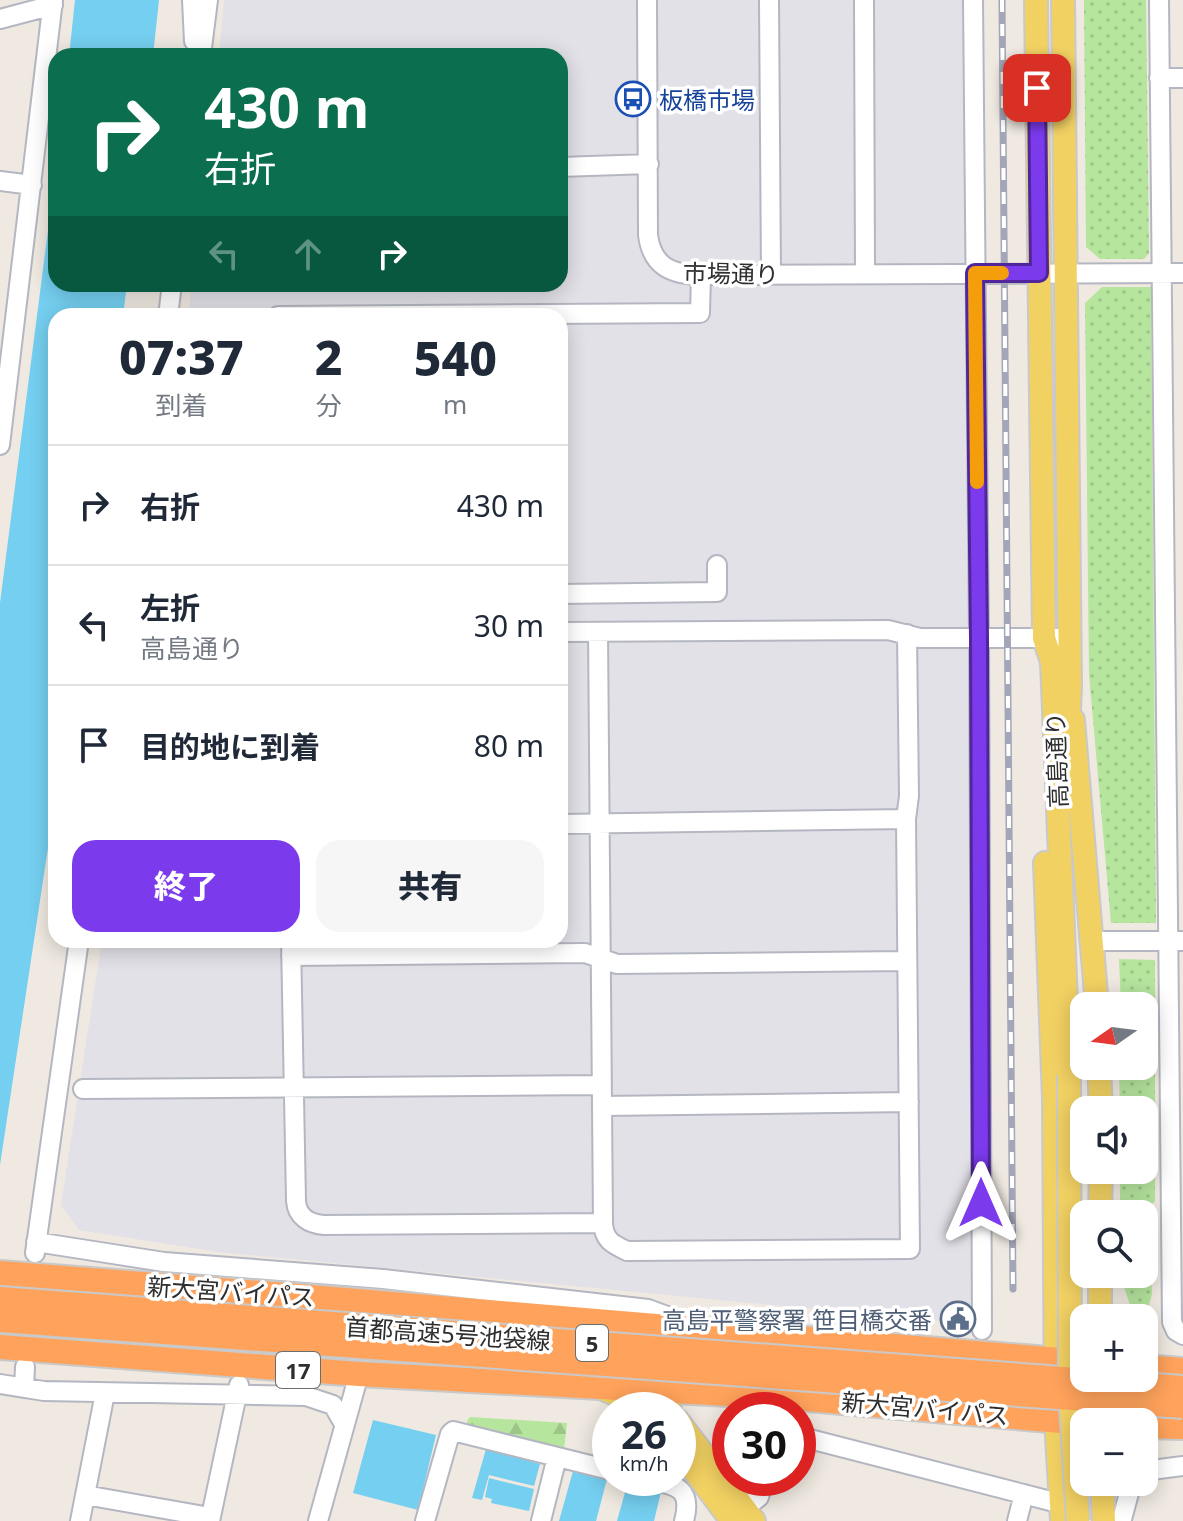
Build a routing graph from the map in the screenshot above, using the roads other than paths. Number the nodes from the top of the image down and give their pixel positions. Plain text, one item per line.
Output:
1 (192, 0) edge
2 (208, 0) edge
3 (647, 0) edge
4 (769, 0) edge
5 (864, 0) edge
6 (973, 0) edge
7 (1036, 0) edge
8 (1063, 0) edge
9 (1159, 0) edge
10 (53, 3) edge
11 (0, 19) edge
12 (194, 48) edge
13 (202, 48) edge
14 (1159, 78) junction
15 (1183, 78) edge
16 (649, 164) junction
17 (568, 167) edge
18 (0, 181) edge
19 (32, 185) junction
20 (1064, 272) junction
21 (865, 273) junction
22 (975, 273) junction
23 (1039, 273) junction
24 (1161, 273) junction
25 (1183, 273) edge
26 (701, 275) junction
27 (771, 275) junction
28 (568, 314) edge
29 (0, 445) edge
30 (1163, 494) junction
31 (1183, 494) edge
32 (1174, 542) edge
33 (717, 565) dead end
34 (568, 594) edge
35 (568, 632) edge
36 (598, 632) junction
37 (907, 634) junction
38 (1044, 638) junction
39 (1069, 638) junction
40 (979, 639) junction
41 (1070, 686) junction
42 (1174, 715) edge
43 (906, 819) junction
44 (599, 823) junction
45 (568, 824) edge
46 (1091, 941) junction
47 (1175, 941) edge
48 (78, 948) edge
49 (291, 948) edge
50 (601, 959) junction
51 (906, 961) junction
52 (1076, 992) edge
53 (1077, 992) edge
54 (1096, 992) edge
55 (1082, 1080) edge
56 (1082, 1080) edge
57 (602, 1085) junction
58 (295, 1086) junction
59 (83, 1089) dead end
60 (909, 1102) junction
61 (602, 1106) junction
62 (1176, 1155) edge
63 (603, 1223) junction
64 (10, 1274) edge
65 (0, 1299) edge
66 (571, 1319) junction
67 (0, 1320) edge
68 (704, 1330) junction
69 (982, 1330) dead end
70 (1183, 1335) edge
71 (0, 1347) edge
72 (1055, 1359) junction
73 (1070, 1361) edge
74 (25, 1367) dead end
75 (1158, 1368) edge
76 (1183, 1370) edge
77 (359, 1374) junction
78 (0, 1384) edge
79 (24, 1388) junction
80 (1183, 1388) edge
81 (238, 1389) junction
82 (622, 1392) edge
83 (644, 1392) edge
84 (105, 1393) junction
85 (816, 1405) edge
86 (1183, 1406) edge
87 (1081, 1408) edge
88 (1056, 1420) junction
89 (1070, 1422) edge
90 (344, 1424) junction
91 (1158, 1426) edge
92 (1183, 1427) edge
93 (816, 1441) edge
94 (696, 1447) edge
95 (557, 1457) junction
96 (592, 1466) edge
97 (1183, 1466) edge
98 (696, 1468) edge
99 (1158, 1469) edge
100 (1024, 1494) junction
101 (85, 1495) junction
102 (684, 1496) edge
103 (759, 1496) edge
104 (1095, 1496) edge
105 (1105, 1496) edge
106 (1123, 1496) edge
107 (1062, 1512) edge
108 (744, 1517) edge
109 (210, 1519) edge
110 (1109, 1519) edge
111 (80, 1521) edge
112 (318, 1521) edge
113 (425, 1521) edge
114 (541, 1521) edge
115 (684, 1521) edge
116 (1017, 1521) edge
117 (1078, 1521) edge

1 - 12 street
2 - 13 street
3 - 16 street, 市場通り
4 - 27 street
5 - 21 street
6 - 22 street
7 - 23 main road, 高島通り
8 - 20 main road, 高島通り
9 - 14 street
10 - 11 street
10 - 19 street
14 - 15 street
14 - 24 street
16 - 17 street
16 - 26 street, 市場通り
18 - 19 street
19 - 29 street
20 - 23 street, 市場通り
20 - 24 street, 市場通り
20 - 39 main road, 高島通り
21 - 22 street, 市場通り
21 - 27 street, 市場通り
22 - 23 street, 市場通り
22 - 40 street
23 - 38 main road, 高島通り
24 - 25 street, 市場通り
24 - 30 street
26 - 27 street, 市場通り
26 - 28 street
30 - 31 street
30 - 32 street
32 - 42 street
33 - 34 street
35 - 36 street
36 - 37 street
36 - 44 street
37 - 40 street
37 - 43 street
38 - 39 street
38 - 40 street
38 - 52 main road, 高島通り
38 - 72 main road
39 - 41 main road, 高島通り
40 - 69 street
41 - 46 main road
41 - 53 main road, 高島通り
42 - 47 street
43 - 44 street
43 - 51 street
44 - 45 street
44 - 50 street
46 - 47 street
46 - 54 main road
47 - 62 street
48 - 68 street
49 - 50 street
49 - 58 street
50 - 51 street
50 - 57 street
51 - 60 street
55 - 87 main road, 高島通り, bridge
56 - 117 main road, 高島通り, bridge
57 - 58 street
57 - 61 street
58 - 59 street
58 - 63 street
60 - 61 street
60 - 63 street
61 - 63 street
62 - 70 street
64 - 66 highway, 新大宮バイパス
65 - 80 highway, 首都高速5号池袋線 / 5, bridge
66 - 68 highway, 新大宮バイパス
66 - 83 main road
67 - 86 highway, 首都高速5号池袋線 / 5, bridge
68 - 72 highway, 新大宮バイパス
71 - 77 highway, 新大宮バイパス / 17
72 - 73 highway, 新大宮バイパス
72 - 88 main road
74 - 79 street
75 - 76 highway
77 - 82 highway, 新大宮バイパス / 17
77 - 90 street
78 - 79 street
79 - 84 street
81 - 84 street
81 - 90 street
81 - 109 street
84 - 101 street
85 - 88 highway, 新大宮バイパス / 17
88 - 89 highway, 新大宮バイパス / 17
88 - 107 main road
90 - 112 street
91 - 92 highway
93 - 100 street
94 - 108 main road
95 - 96 street
95 - 113 street
95 - 114 street
97 - 99 street
98 - 108 main road
100 - 107 street
100 - 116 street
101 - 109 street
101 - 111 street
102 - 115 street
103 - 108 street
104 - 110 main road
105 - 110 main road
106 - 110 street

